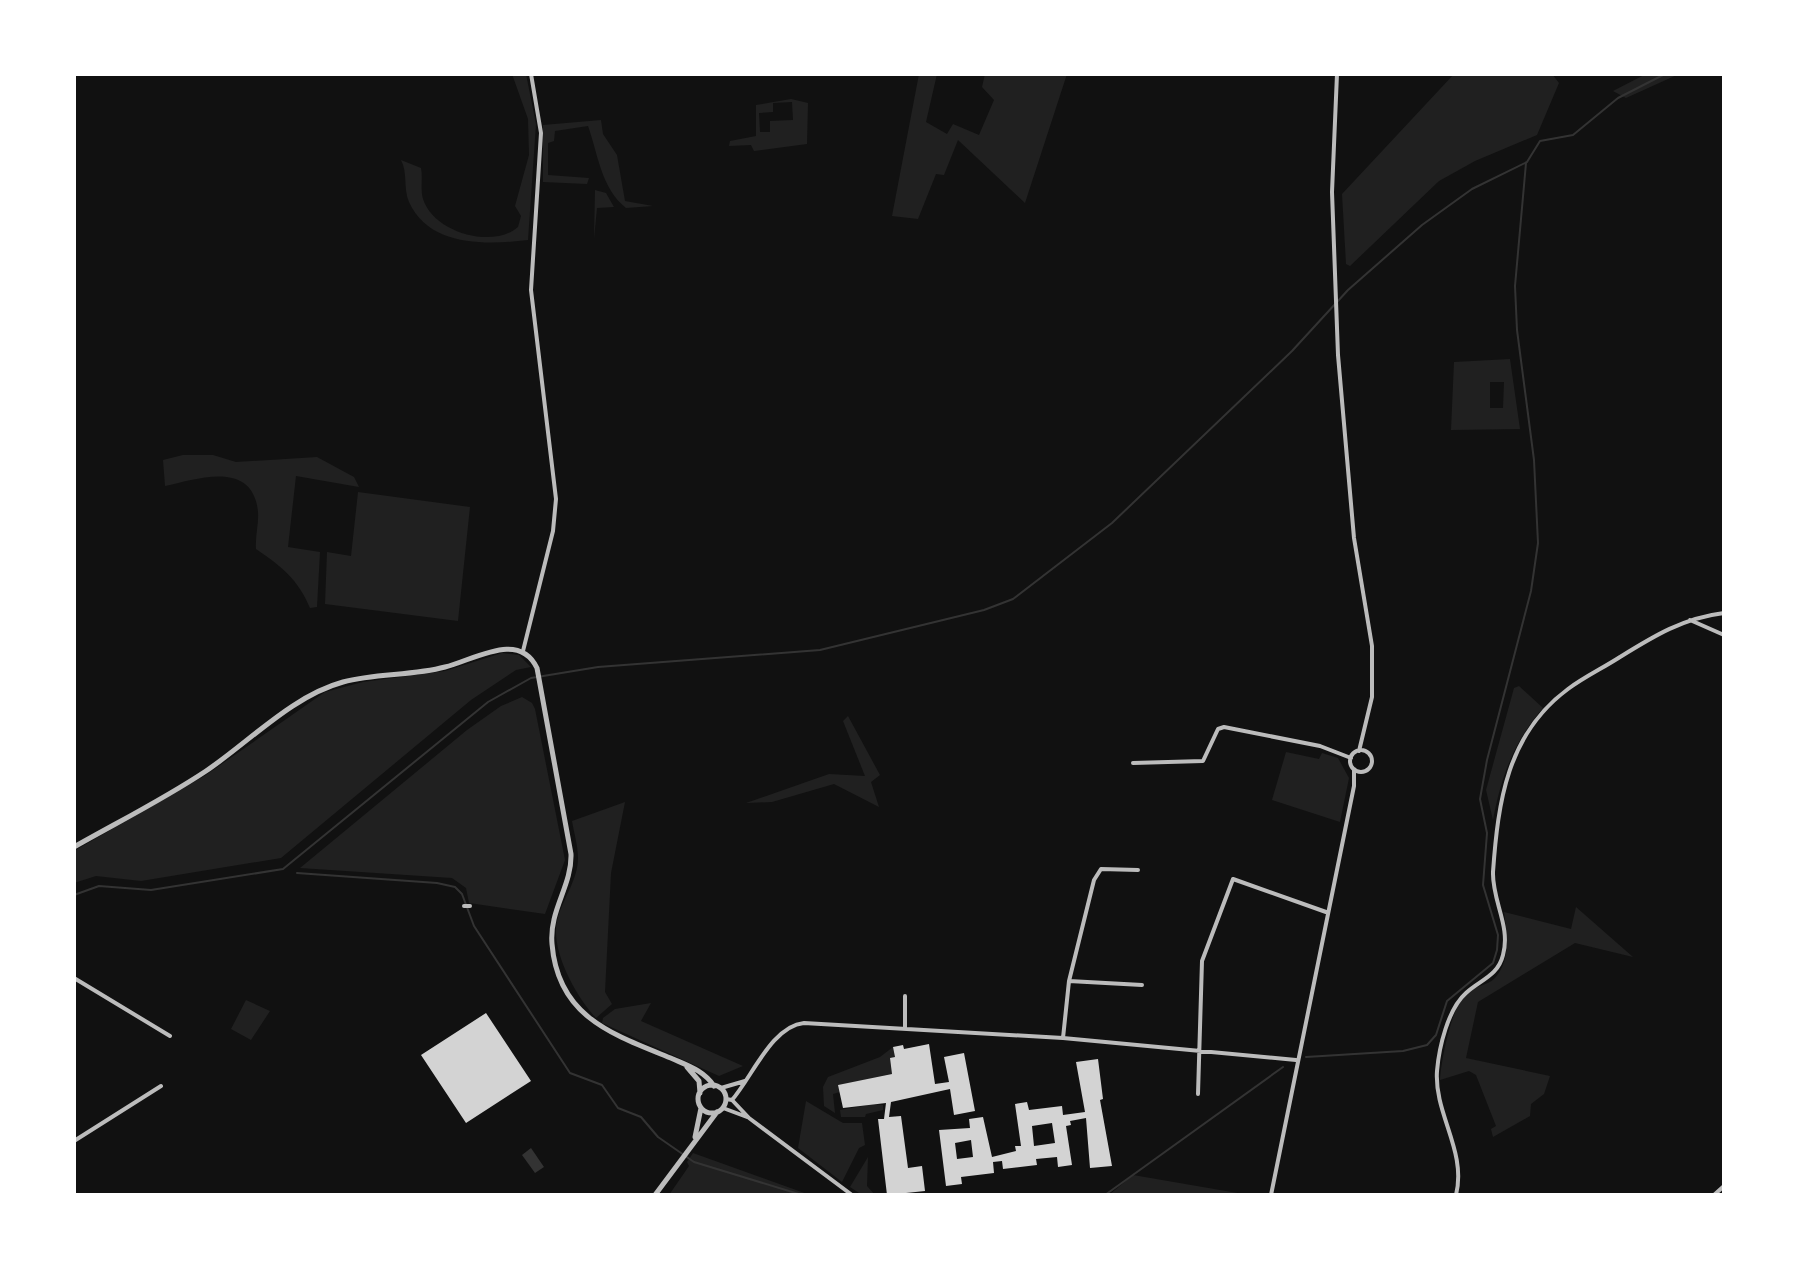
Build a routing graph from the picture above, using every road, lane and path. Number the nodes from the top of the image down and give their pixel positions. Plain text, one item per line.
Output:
1 (531, 74) edge
2 (1337, 74) edge
3 (1724, 613) edge
4 (1687, 619) junction
5 (1724, 635) edge
6 (523, 651) junction
7 (1365, 738) junction
8 (1359, 751) junction
9 (1367, 753) junction
10 (1351, 758) junction
11 (1133, 763) dead end
12 (1354, 769) junction
13 (1363, 772) junction
14 (1354, 786) junction
15 (74, 847) edge
16 (1138, 870) dead end
17 (1326, 912) junction
18 (74, 978) edge
19 (1069, 981) junction
20 (1142, 985) dead end
21 (905, 996) dead end
22 (905, 1027) junction
23 (170, 1036) dead end
24 (1063, 1038) junction
25 (1197, 1050) junction
26 (1296, 1060) junction
27 (684, 1064) junction
28 (747, 1079) junction
29 (161, 1086) dead end
30 (717, 1087) junction
31 (699, 1094) junction
32 (1198, 1094) dead end
33 (729, 1099) junction
34 (701, 1107) junction
35 (720, 1110) junction
36 (749, 1118) junction
37 (74, 1141) edge
38 (694, 1141) junction
39 (1724, 1186) edge
40 (655, 1195) edge
41 (852, 1195) edge
42 (1271, 1195) edge
43 (1456, 1195) edge
44 (1714, 1195) edge

1 - 6 street
2 - 7 street
3 - 4 street
4 - 5 street
4 - 43 street
6 - 15 street
6 - 27 street
7 - 8 street
7 - 9 street
8 - 9 street
8 - 10 street
9 - 13 street
10 - 11 street
10 - 12 street
12 - 13 street
12 - 14 street
13 - 14 street
14 - 17 street
16 - 19 street
17 - 25 street
17 - 26 street
18 - 23 street
19 - 20 street
19 - 24 street
21 - 22 street
22 - 24 street
22 - 28 street
24 - 25 street
25 - 26 street
25 - 32 street
26 - 42 street
27 - 30 street
27 - 31 street
28 - 30 street
28 - 33 street
29 - 37 street
30 - 31 street
30 - 33 street
31 - 34 street
33 - 35 street
33 - 36 street
34 - 35 street
34 - 38 street
35 - 36 street
35 - 38 street
36 - 41 street
38 - 40 street
39 - 44 street

